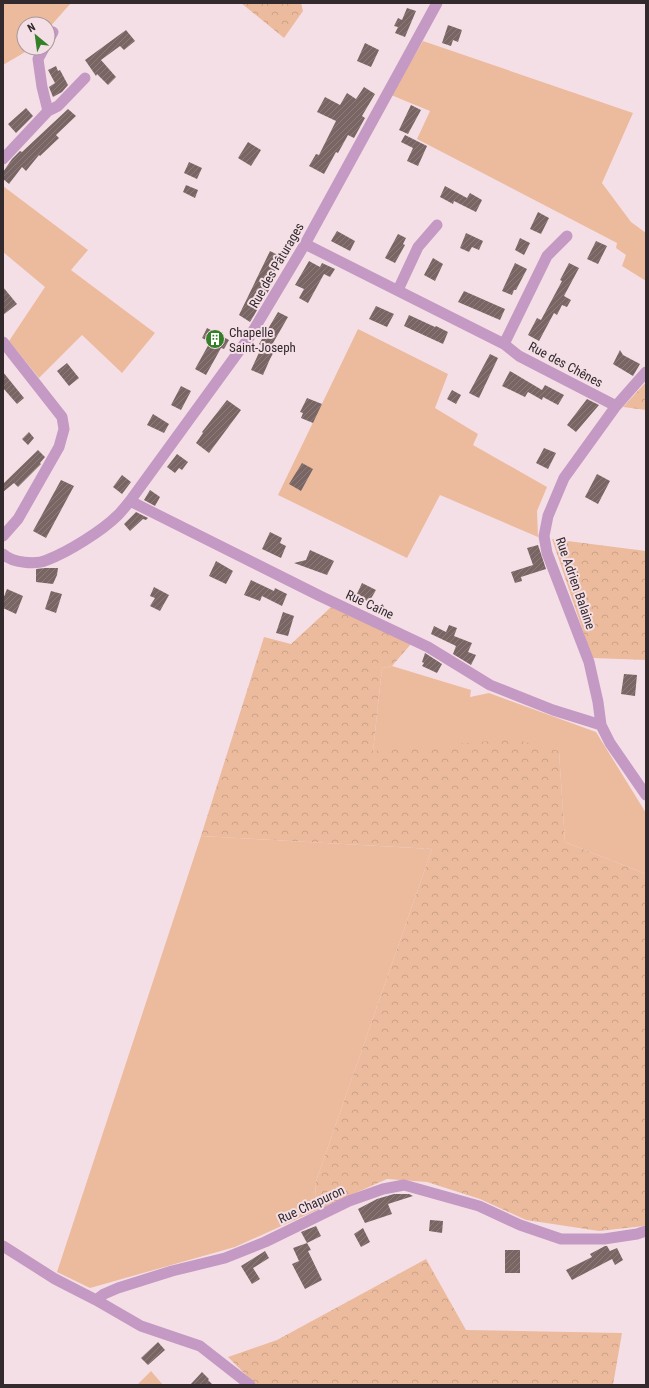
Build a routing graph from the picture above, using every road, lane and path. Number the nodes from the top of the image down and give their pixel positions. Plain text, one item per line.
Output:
1 (437, 3) edge
2 (40, 56) edge
3 (85, 78) dead end
4 (48, 111) junction
5 (3, 159) edge
6 (437, 225) dead end
7 (567, 236) dead end
8 (305, 244) junction
9 (398, 290) junction
10 (3, 342) edge
11 (504, 344) junction
12 (646, 372) edge
13 (616, 406) junction
14 (130, 501) junction
15 (3, 536) edge
16 (3, 554) edge
17 (601, 725) junction
18 (646, 795) edge
19 (646, 1231) edge
20 (3, 1246) edge
21 (96, 1300) junction
22 (250, 1385) edge

1 - 8 street, Rue des Pâturages
2 - 4 street
3 - 4 street
4 - 5 street
6 - 9 street
7 - 11 street
8 - 9 street, Rue des Chênes
8 - 14 street, Rue des Pâturages
9 - 11 street, Rue des Chênes
10 - 15 street
11 - 13 street, Rue des Chênes
12 - 13 street, Rue Adrien Balaine
13 - 17 street, Rue Adrien Balaine
14 - 16 street, Rue des Pâturages
14 - 17 street, Rue Caîne
17 - 18 street, Rue Adrien Balaine
19 - 21 street, Rue Chapuron
20 - 21 street
21 - 22 street

